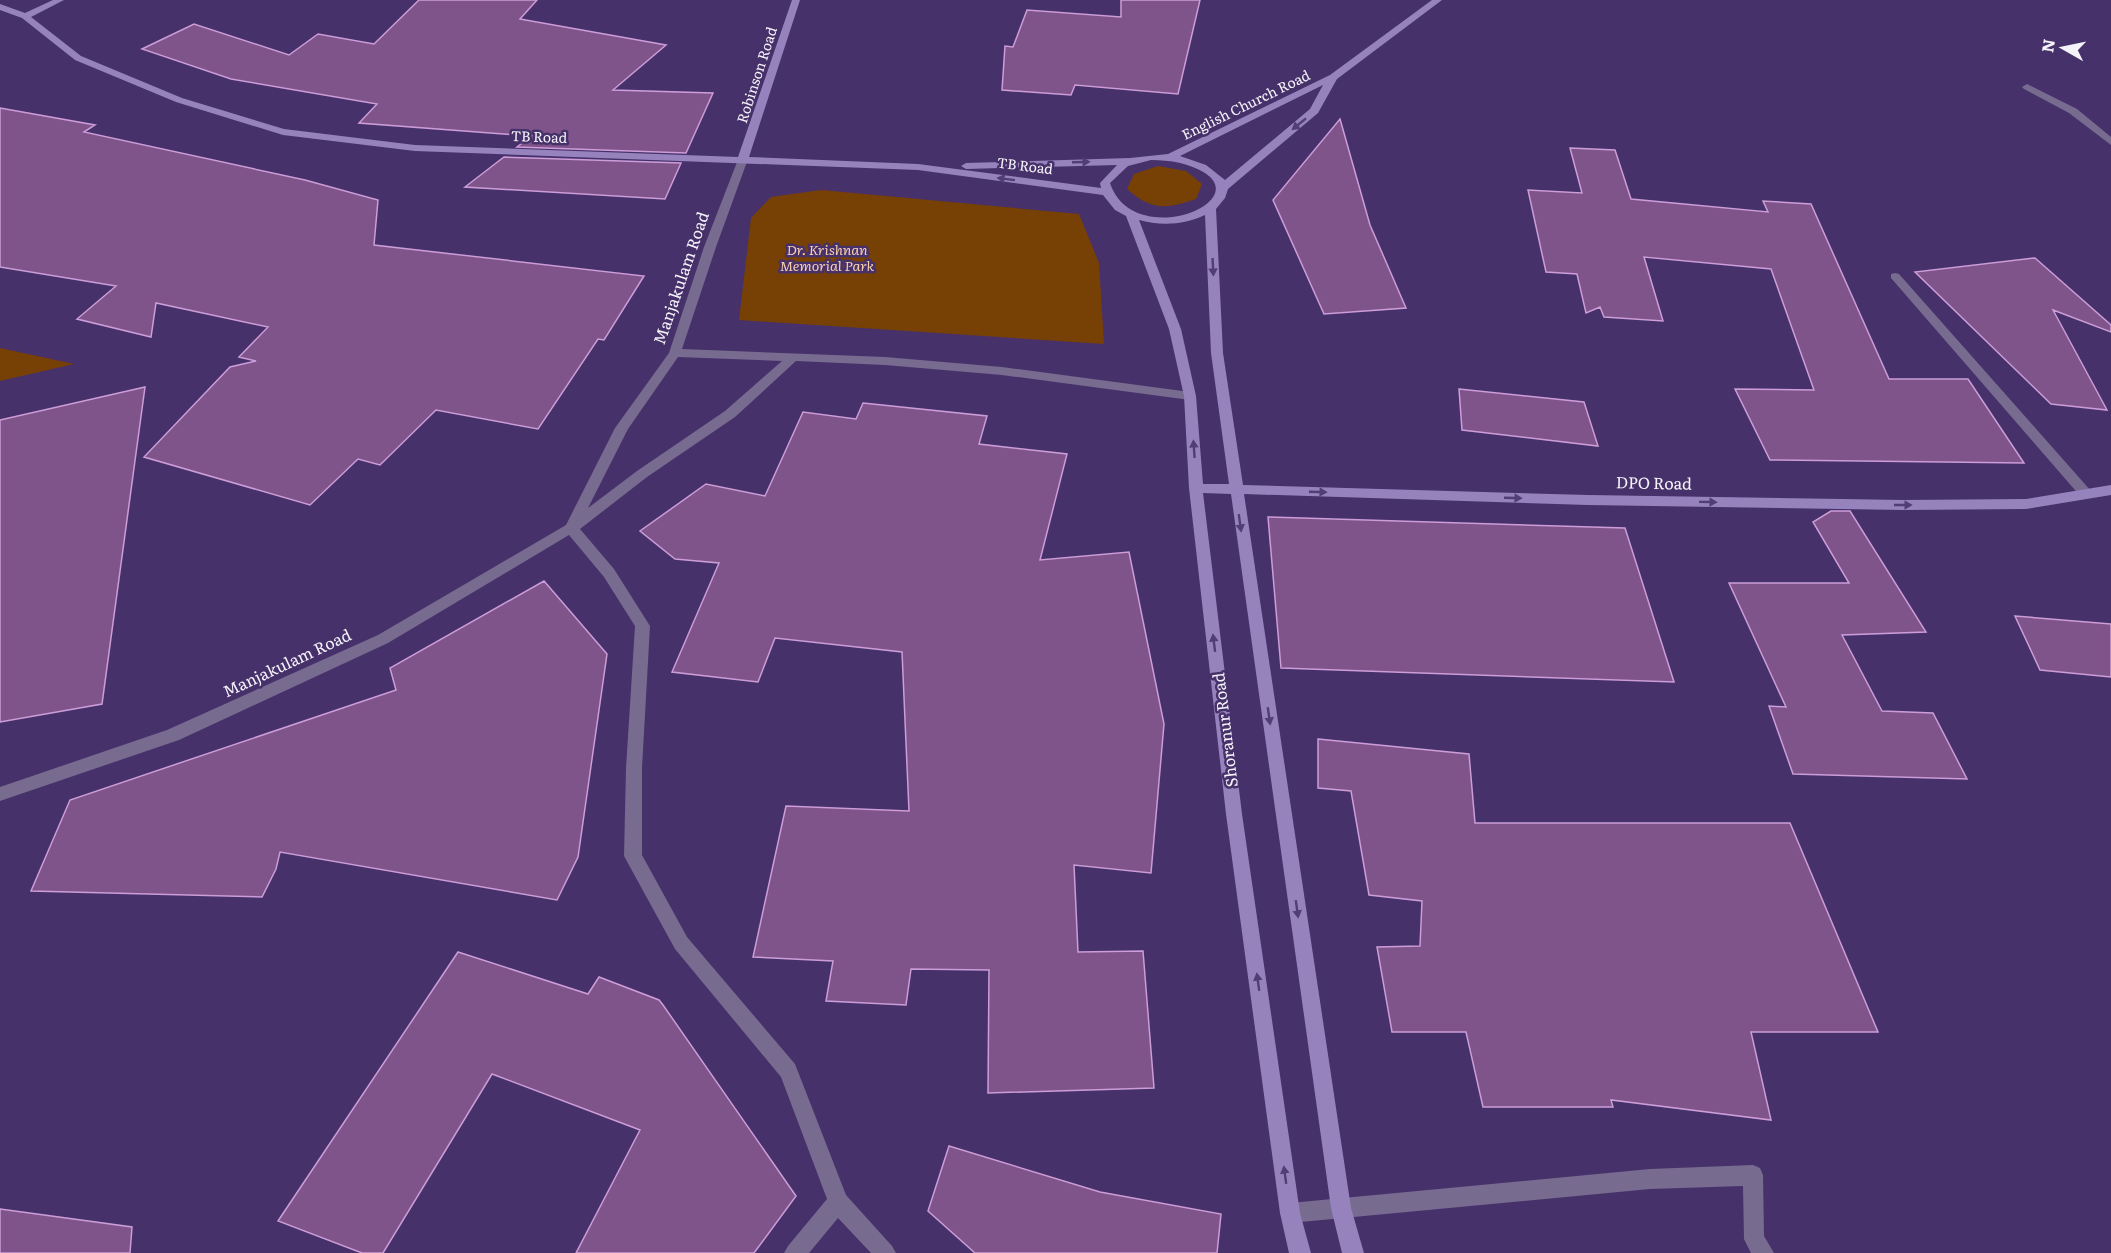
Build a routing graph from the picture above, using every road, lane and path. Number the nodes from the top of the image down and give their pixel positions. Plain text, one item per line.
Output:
1 (60, 0) edge
2 (796, 0) edge
3 (1438, 0) edge
4 (0, 7) edge
5 (25, 16) junction
6 (1333, 77) junction
7 (2027, 87) dead end
8 (2111, 142) edge
9 (1170, 157) junction
10 (743, 159) junction
11 (1130, 161) junction
12 (918, 167) junction
13 (1222, 188) junction
14 (1106, 192) junction
15 (1210, 208) junction
16 (1131, 214) junction
17 (1894, 276) dead end
18 (675, 353) junction
19 (795, 356) junction
20 (1190, 396) junction
21 (1196, 488) junction
22 (1235, 489) junction
23 (2111, 490) edge
24 (2086, 494) junction
25 (571, 528) junction
26 (0, 794) edge
27 (838, 1202) junction
28 (1341, 1208) junction
29 (1290, 1213) junction
30 (795, 1253) edge
31 (885, 1253) edge
32 (1299, 1253) edge
33 (1353, 1253) edge
34 (1763, 1253) edge

1 - 5 main road
2 - 10 main road, Robinson Road
3 - 6 main road, English Church Road
4 - 5 main road, TB Road
5 - 10 main road, TB Road
6 - 9 main road, English Church Road
6 -> 13 main road, English Church Road
7 - 8 street
9 - 11 main road
9 - 13 main road
10 - 12 main road, TB Road
10 - 18 street, Manjakulam Road
12 -> 11 main road
11 - 14 main road
14 -> 12 main road, TB Road
13 - 15 main road
14 - 16 main road, Shoranur Road
15 - 16 main road
15 -> 22 main road
16 - 20 main road, Shoranur Road
17 - 24 street
18 - 19 street
18 - 25 street, Manjakulam Road
19 - 20 street
19 - 25 street, Manjakulam Road
21 -> 20 main road, Shoranur Road
21 - 22 main road, DPO Road
29 -> 21 main road, Shoranur Road
22 -> 24 main road, DPO Road
22 -> 28 main road
23 - 24 main road, DPO Road
25 - 26 street, Manjakulam Road
25 - 27 street
27 - 30 street
27 - 31 street
28 - 29 street
28 - 33 main road
28 - 34 street
29 - 32 main road, Shoranur Road

